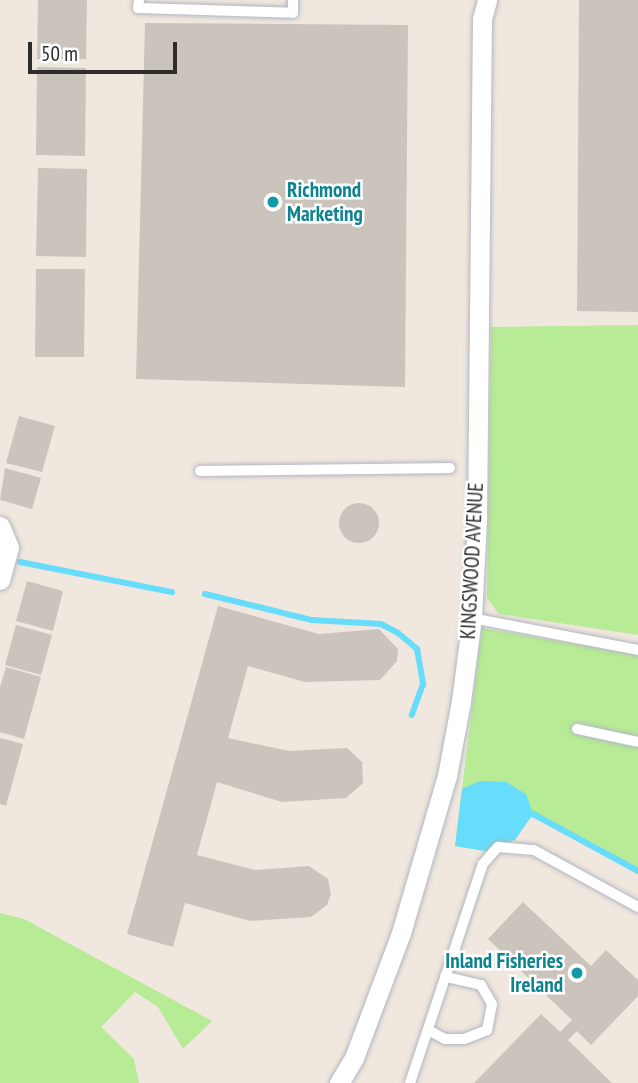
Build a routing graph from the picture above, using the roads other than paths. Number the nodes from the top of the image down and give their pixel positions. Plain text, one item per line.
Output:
1 (139, 0) edge
2 (293, 0) edge
3 (482, 6) edge
4 (450, 468) dead end
5 (200, 471) dead end
6 (0, 526) edge
7 (0, 580) edge
8 (472, 618) junction
9 (638, 650) edge
10 (577, 729) dead end
11 (638, 742) edge
12 (638, 907) edge
13 (445, 977) junction
14 (428, 1030) junction
15 (340, 1083) edge
16 (410, 1083) edge

1 - 2 lane
3 - 8 street, KINGSWOOD AVENUE
4 - 5 lane
6 - 7 street
8 - 9 lane
8 - 15 street, KINGSWOOD AVENUE
10 - 11 lane
12 - 13 lane
13 - 14 lane
13 - 14 lane
14 - 16 lane

